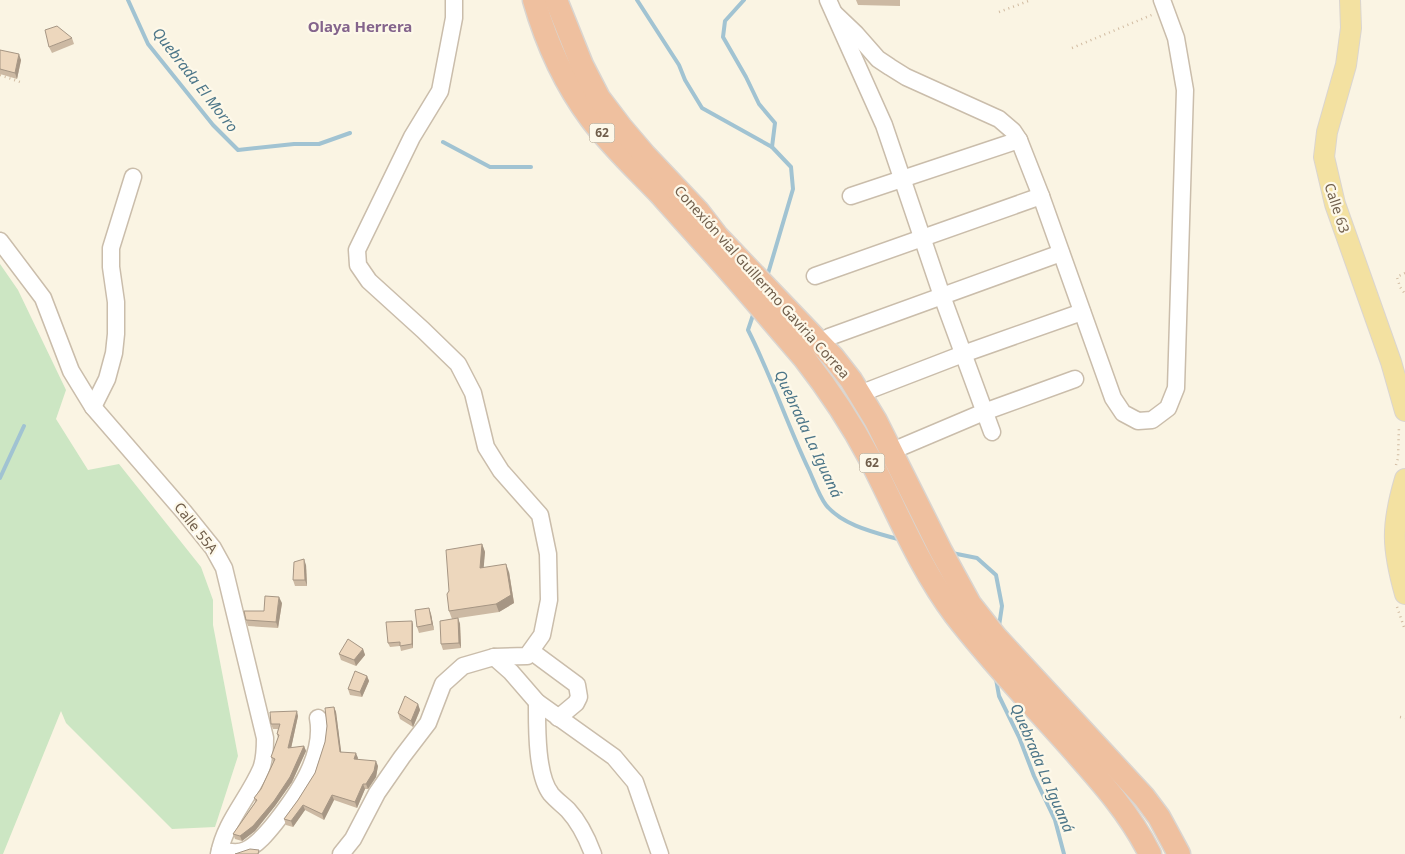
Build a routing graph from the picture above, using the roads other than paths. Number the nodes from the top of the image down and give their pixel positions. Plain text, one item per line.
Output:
1 (454, 0) edge
2 (534, 0) edge
3 (556, 0) edge
4 (1350, 0) edge
5 (1164, 4) edge
6 (832, 7) edge
7 (1020, 140) junction
8 (133, 177) dead end
9 (902, 179) junction
10 (852, 196) dead end
11 (1041, 196) junction
12 (922, 238) junction
13 (711, 240) junction
14 (0, 241) edge
15 (1061, 253) junction
16 (815, 276) dead end
17 (942, 296) junction
18 (1082, 312) junction
19 (829, 337) dead end
20 (963, 354) junction
21 (1075, 379) dead end
22 (867, 391) dead end
23 (93, 407) junction
24 (984, 412) junction
25 (1402, 416) edge
26 (992, 432) dead end
27 (899, 448) dead end
28 (1400, 476) edge
29 (1400, 597) edge
30 (530, 651) junction
31 (494, 657) junction
32 (1030, 688) junction
33 (537, 702) junction
34 (318, 718) dead end
35 (558, 718) junction
36 (219, 852) edge
37 (341, 854) edge
38 (593, 854) edge
39 (660, 854) edge
40 (1150, 854) edge
41 (1179, 854) edge

1 - 30 street
2 - 13 highway, Conexión vial Guillermo Gaviria Correa / 62
3 - 13 highway, Conexión vial Guillermo Gaviria Correa / 62
4 - 25 main road, Calle 63
5 - 18 street
6 - 7 street
6 - 9 street
7 - 9 street
7 - 11 street
8 - 23 street
9 - 10 street
9 - 12 street
11 - 12 street
11 - 15 street
12 - 16 street
12 - 17 street
13 - 32 highway, Conexión vial Guillermo Gaviria Correa / 62
14 - 23 street, Calle 55A
15 - 17 street
15 - 18 street
17 - 19 street
17 - 20 street
18 - 20 street
20 - 22 street
20 - 24 street
21 - 24 street
23 - 36 street, Calle 55A
24 - 26 street
24 - 27 street
28 - 29 main road
30 - 31 street
30 - 35 street
31 - 33 street
31 - 37 street
32 - 40 highway, Conexión vial Guillermo Gaviria Correa / 62
32 - 41 highway, Conexión vial Guillermo Gaviria Correa / 62
33 - 35 street
33 - 38 street
34 - 36 street
35 - 39 street

